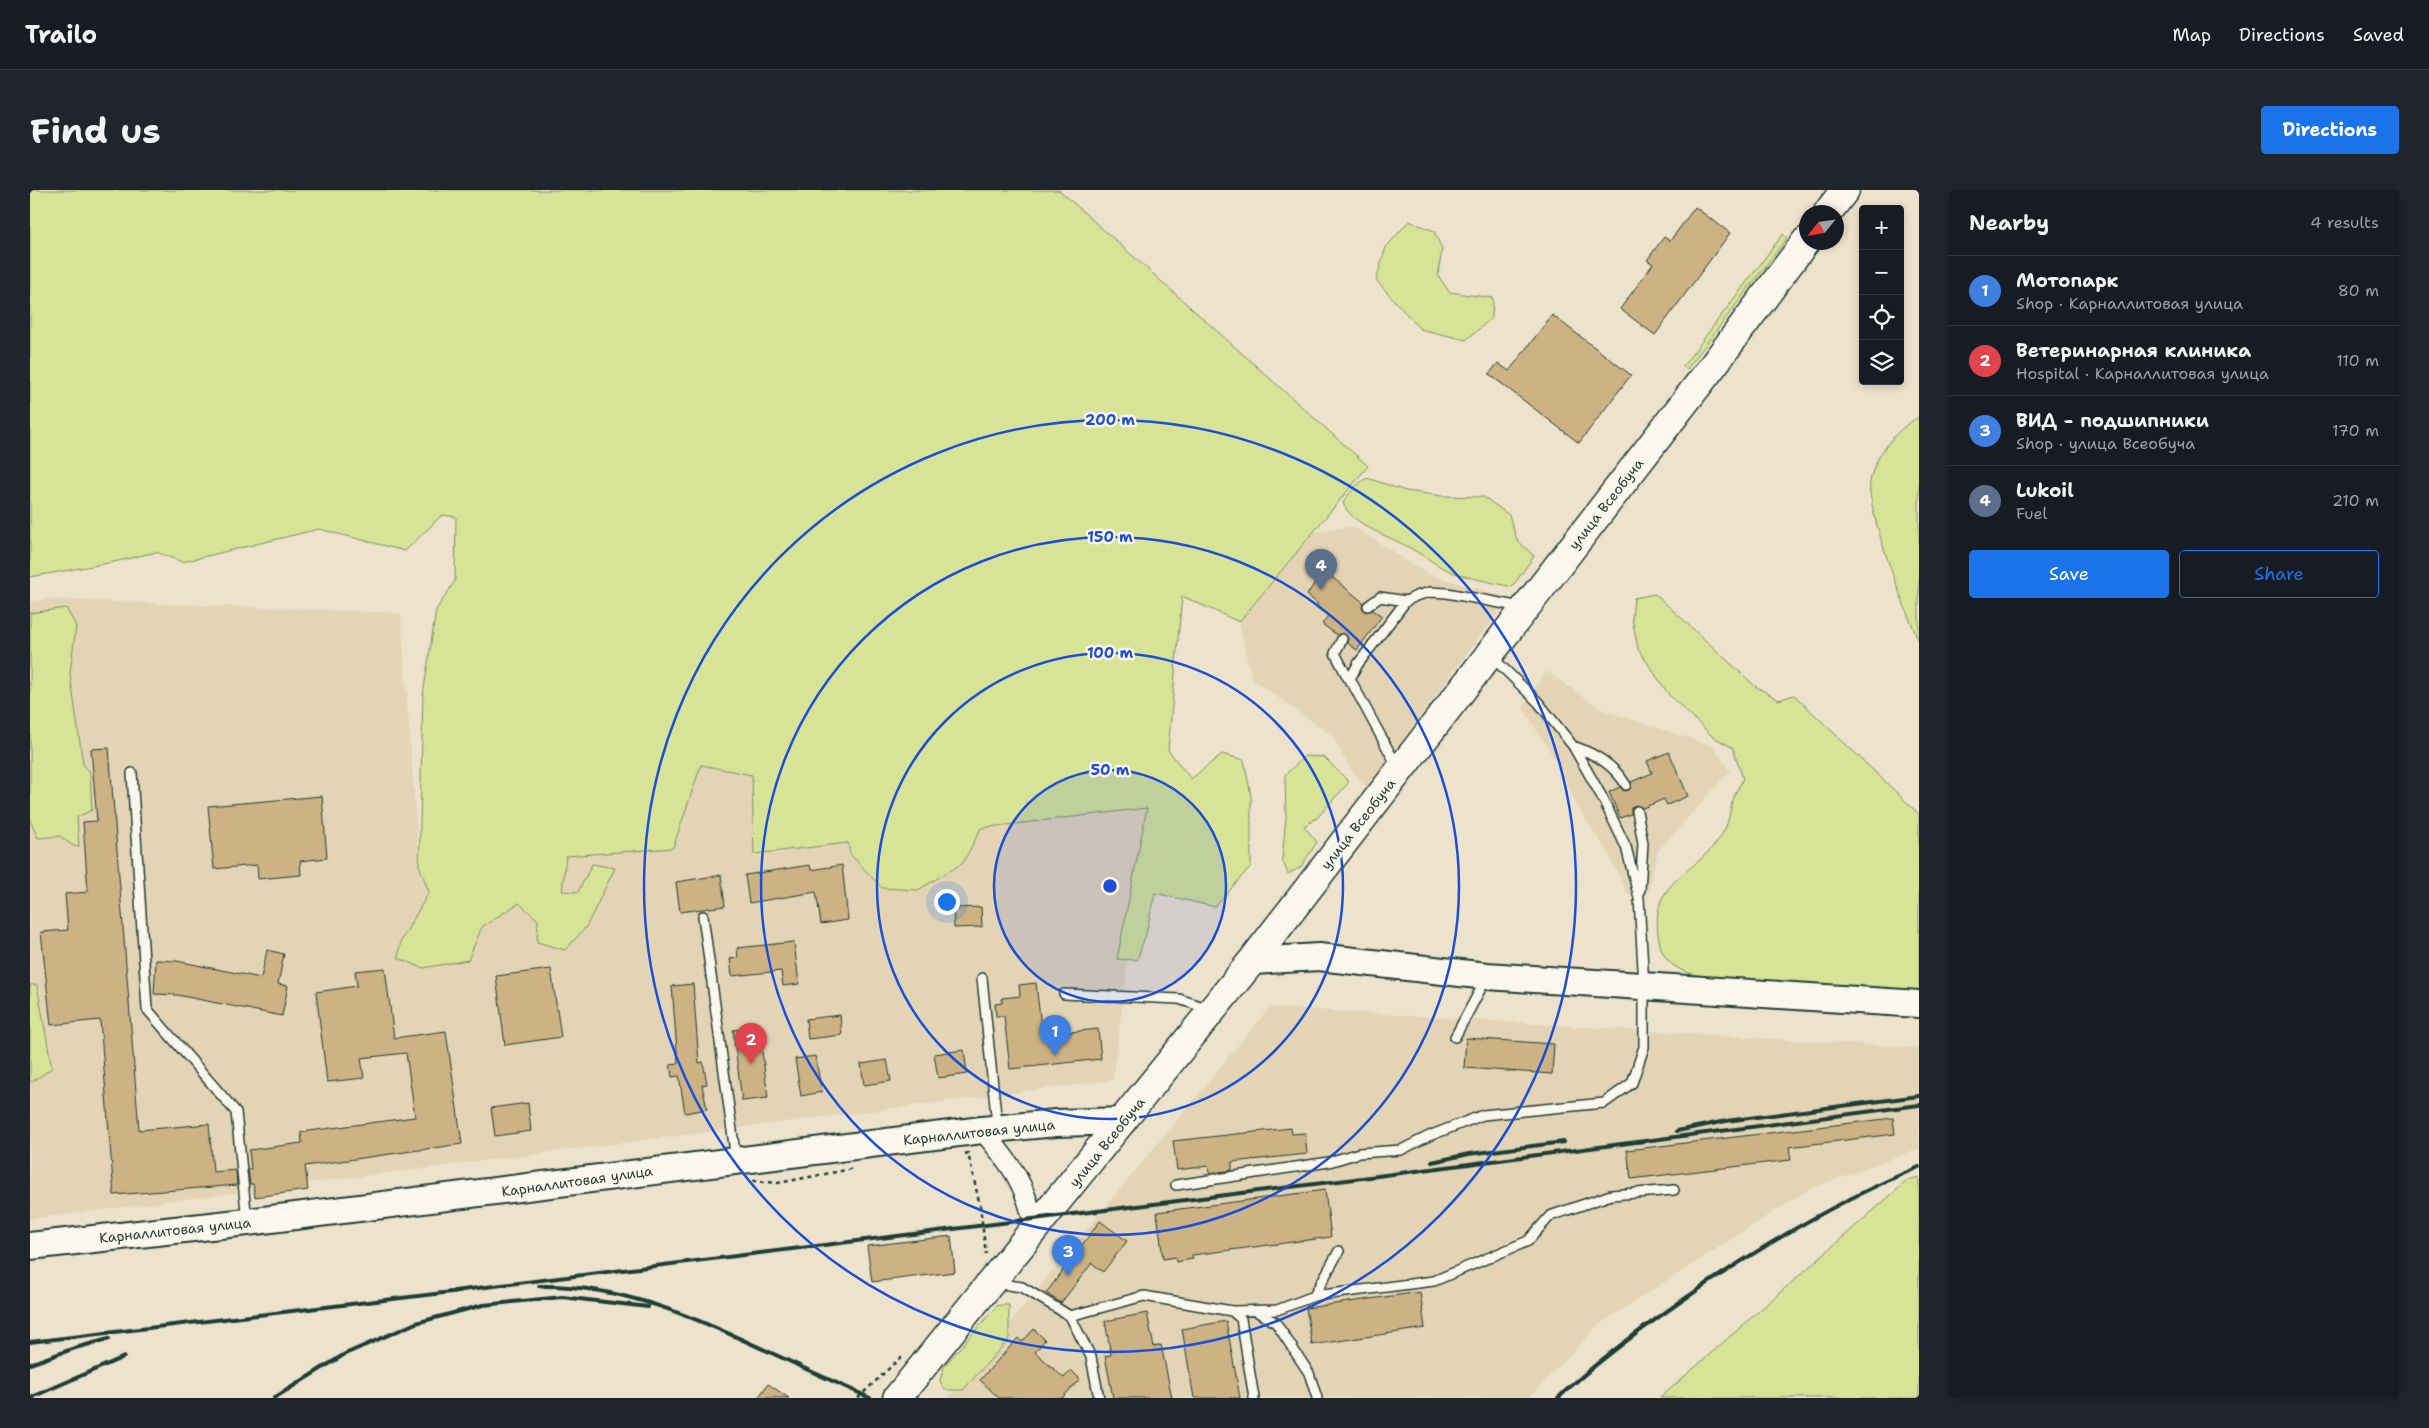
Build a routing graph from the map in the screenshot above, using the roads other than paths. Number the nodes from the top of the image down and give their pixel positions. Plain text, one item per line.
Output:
1 (1799, 249) edge
2 (1406, 601) junction
3 (1368, 606) dead end
4 (1526, 608) junction
5 (1342, 639) dead end
6 (1490, 655) junction
7 (1350, 682) junction
8 (1573, 746) junction
9 (1399, 770) junction
10 (132, 772) dead end
11 (1626, 785) dead end
12 (1637, 811) dead end
13 (1639, 898) junction
14 (703, 916) dead end
15 (1252, 962) junction
16 (1488, 976) junction
17 (982, 978) dead end
18 (1644, 986) junction
19 (1064, 994) dead end
20 (1919, 1004) edge
21 (1212, 1010) junction
22 (1456, 1036) dead end
23 (1124, 1121) junction
24 (990, 1129) junction
25 (741, 1170) junction
26 (1176, 1185) dead end
27 (1674, 1190) dead end
28 (247, 1222) junction
29 (1035, 1231) junction
30 (30, 1246) edge
31 (1339, 1251) dead end
32 (989, 1271) junction
33 (1314, 1296) junction
34 (1232, 1311) junction
35 (1256, 1311) junction
36 (1070, 1316) junction
37 (897, 1398) edge
38 (1099, 1398) edge
39 (1254, 1398) edge
40 (1317, 1398) edge

1 - 4 main road, улица Всеобуча
2 - 3 lane
2 - 4 lane
2 - 7 lane
4 - 6 main road, улица Всеобуча
5 - 7 lane
6 - 8 lane
6 - 9 main road, улица Всеобуча
7 - 9 lane
8 - 11 lane
8 - 13 lane
9 - 15 main road, улица Всеобуча
10 - 28 lane
12 - 13 lane
13 - 18 lane
14 - 25 lane
15 - 16 street
15 - 21 main road, улица Всеобуча
16 - 18 street
16 - 22 lane
17 - 24 lane
18 - 20 street
18 - 26 lane
19 - 21 lane
21 - 23 main road, улица Всеобуча
23 - 24 street, Карналлитовая улица
23 - 29 main road, улица Всеобуча
24 - 25 street, Карналлитовая улица
24 - 29 street
25 - 28 street, Карналлитовая улица
27 - 33 lane
28 - 30 street, Карналлитовая улица
29 - 32 main road, улица Всеобуча
31 - 33 lane
32 - 36 lane
32 - 37 main road, улица Всеобуча
33 - 35 lane
34 - 35 lane
34 - 36 lane
34 - 39 lane
35 - 40 lane
36 - 38 lane

